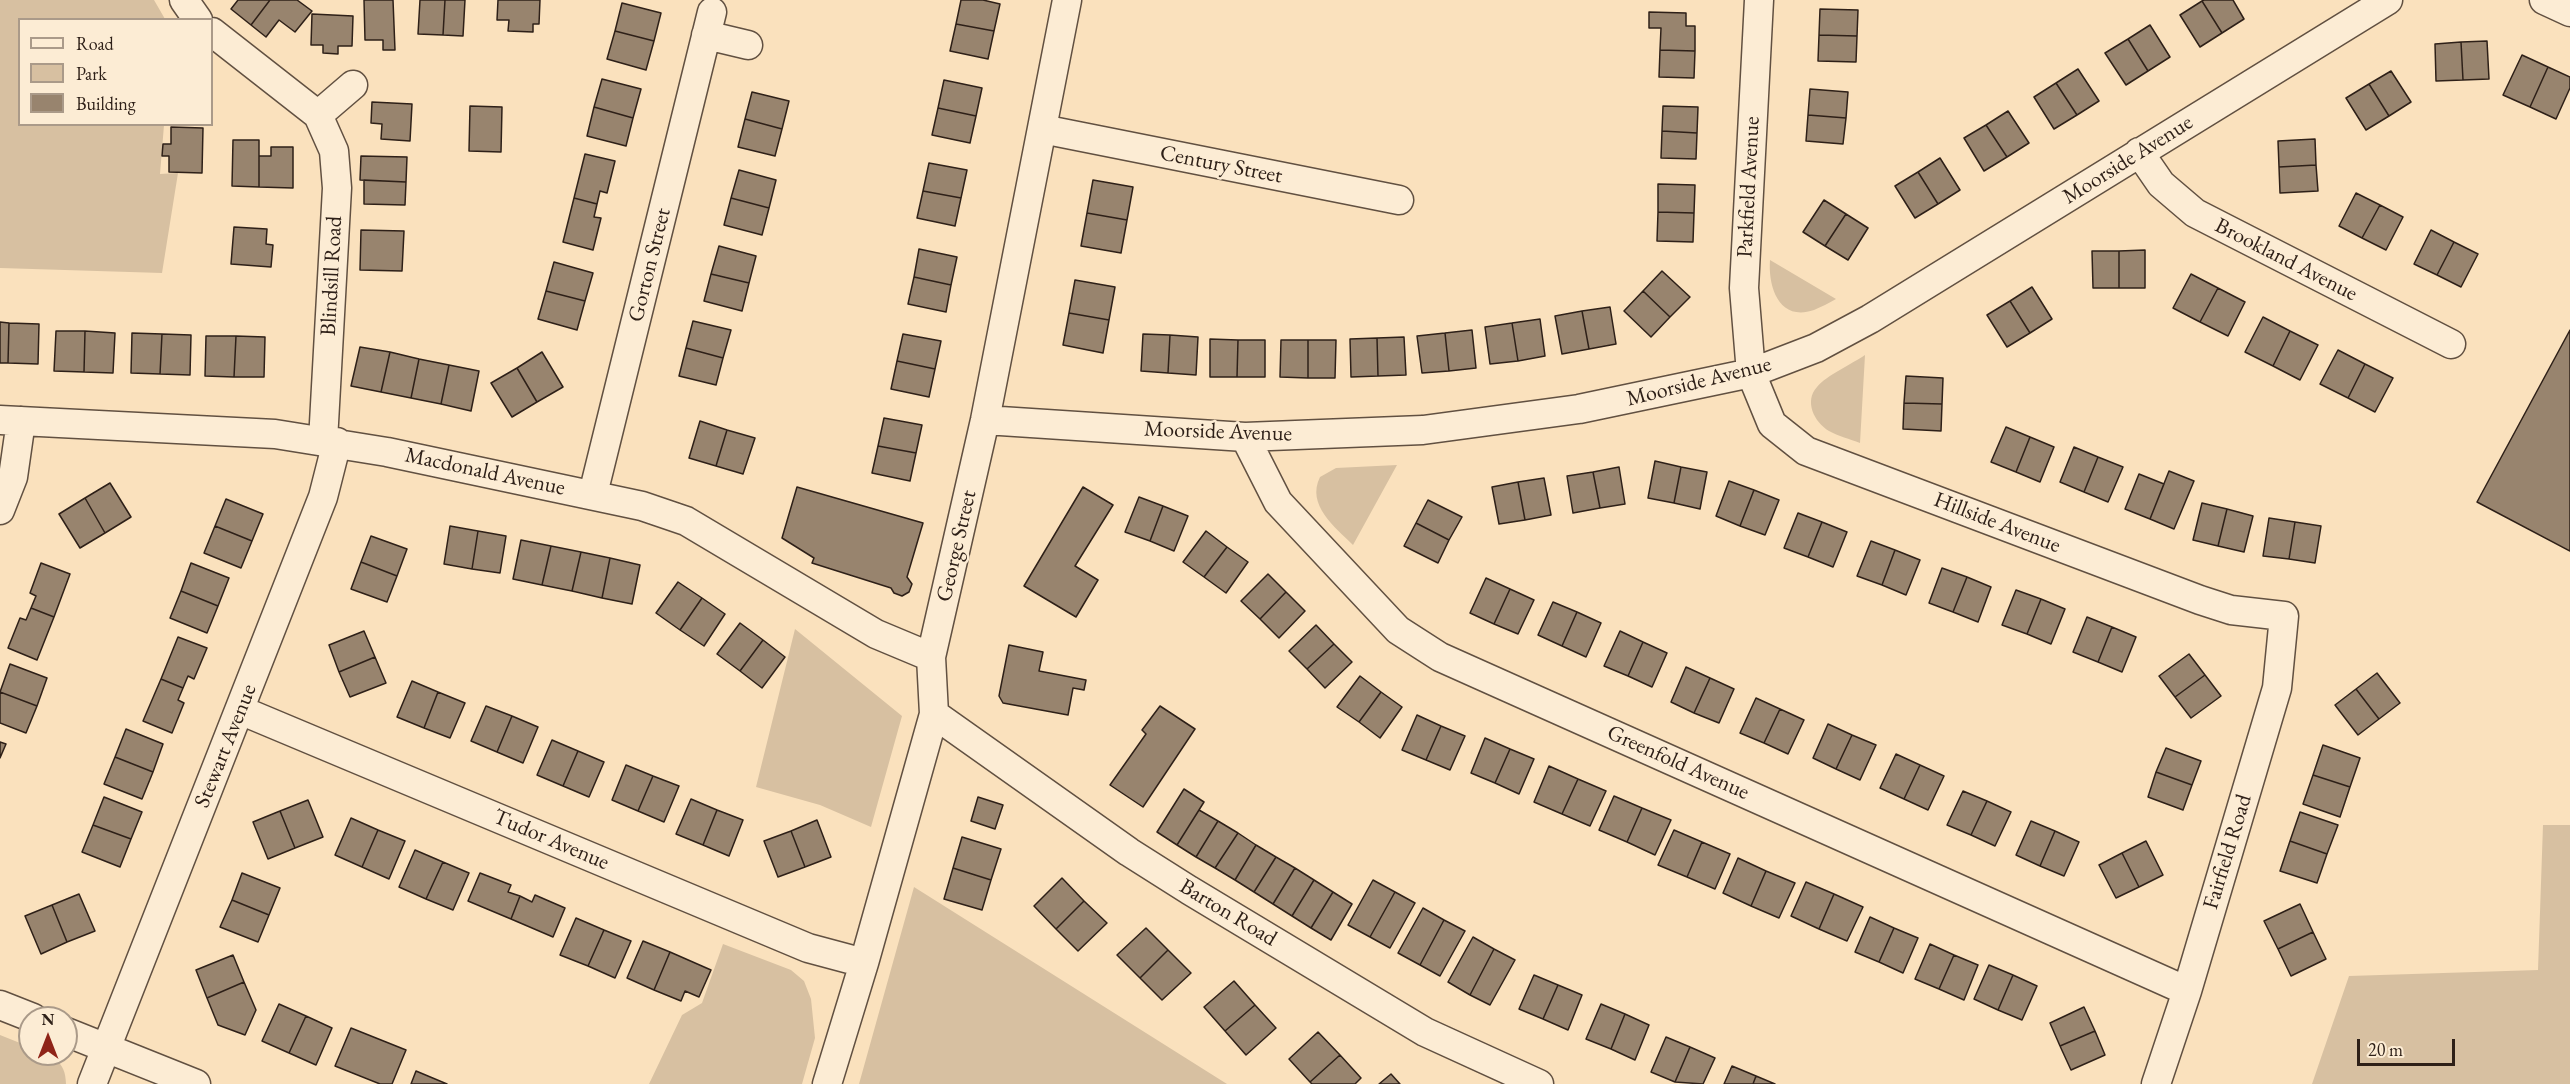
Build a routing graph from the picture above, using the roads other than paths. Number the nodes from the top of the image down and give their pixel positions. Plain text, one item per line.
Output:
1 (184, 0) edge
2 (1066, 0) edge
3 (1759, 0) edge
4 (2388, 0) edge
5 (2544, 0) edge
6 (2570, 12) edge
7 (197, 18) edge
8 (213, 33) edge
9 (748, 45) dead end
10 (353, 85) dead end
11 (318, 115) junction
12 (1042, 129) junction
13 (2139, 152) junction
14 (1399, 200) dead end
15 (2451, 344) dead end
16 (1751, 374) junction
17 (985, 420) junction
18 (10, 421) edge
19 (1245, 437) junction
20 (330, 442) junction
21 (593, 494) junction
22 (0, 510) edge
23 (2284, 616) joint
24 (931, 657) junction
25 (240, 710) junction
26 (934, 714) junction
27 (864, 963) junction
28 (2187, 991) junction
29 (0, 1005) edge
30 (18, 1012) edge
31 (78, 1037) edge
32 (106, 1048) junction
33 (92, 1084) edge
34 (196, 1084) edge
35 (827, 1084) edge
36 (1539, 1084) edge
37 (2156, 1084) edge

1 - 7 street
2 - 12 street, George Street
3 - 16 street, Parkfield Avenue
4 - 13 street, Moorside Avenue
5 - 6 street
8 - 11 street, Blindsill Road
9 - 21 street, Gorton Street
10 - 11 street
11 - 20 street, Blindsill Road
12 - 14 street, Century Street
12 - 17 street, George Street
13 - 15 street, Brookland Avenue
13 - 16 street, Moorside Avenue
16 - 19 street, Moorside Avenue
16 - 23 street, Hillside Avenue
17 - 19 street, Moorside Avenue
17 - 24 street, George Street
18 - 20 street, Macdonald Avenue
18 - 22 street
19 - 28 street, Greenfold Avenue
20 - 21 street, Macdonald Avenue
20 - 25 street, Stewart Avenue
21 - 24 street, Macdonald Avenue
23 - 28 street, Fairfield Road
24 - 26 street, George Street
25 - 27 street, Tudor Avenue
25 - 32 street, Stewart Avenue
26 - 27 street, George Street
26 - 36 street, Barton Road
27 - 35 street, George Street
28 - 37 street, Fairfield Road
29 - 30 street
31 - 32 street
32 - 33 street, Stewart Avenue
32 - 34 street

